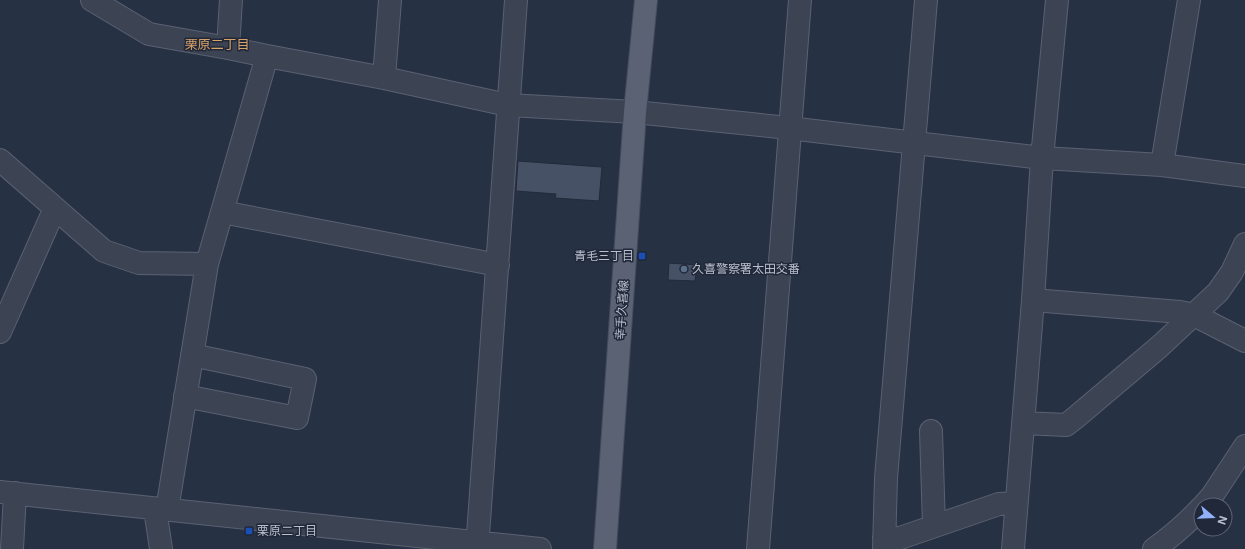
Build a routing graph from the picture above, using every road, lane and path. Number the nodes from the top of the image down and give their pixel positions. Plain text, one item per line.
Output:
1 (92, 0) edge
2 (232, 0) edge
3 (390, 0) edge
4 (516, 0) edge
5 (646, 0) edge
6 (800, 0) edge
7 (926, 0) edge
8 (1057, 0) edge
9 (1188, 0) edge
10 (228, 48) junction
11 (267, 56) junction
12 (384, 78) junction
13 (508, 105) junction
14 (635, 112) junction
15 (789, 128) junction
16 (915, 142) junction
17 (1042, 158) junction
18 (0, 160) edge
19 (1162, 165) junction
20 (1245, 176) edge
21 (55, 208) junction
22 (222, 212) junction
23 (1245, 244) edge
24 (207, 264) junction
25 (498, 265) junction
26 (1033, 300) junction
27 (7, 301) edge
28 (1194, 315) junction
29 (0, 332) edge
30 (1245, 341) edge
31 (192, 355) junction
32 (185, 396) junction
33 (1023, 422) junction
34 (931, 431) dead end
35 (1245, 446) edge
36 (8, 492) edge
37 (1211, 497) edge
38 (1016, 503) junction
39 (161, 509) junction
40 (1193, 516) edge
41 (934, 526) junction
42 (884, 543) edge
43 (477, 545) edge
44 (12, 549) edge
45 (160, 549) edge
46 (540, 549) edge
47 (605, 549) edge
48 (758, 549) edge
49 (1013, 549) edge
50 (1154, 549) edge

1 - 10 street
2 - 10 street
3 - 12 street
4 - 13 street
5 - 14 main road, 幸手久喜線
6 - 15 street
7 - 16 street
8 - 17 street
9 - 19 street
10 - 11 street
11 - 12 street
11 - 22 street
12 - 13 street
13 - 14 street
13 - 25 street
14 - 15 street
14 - 47 main road, 幸手久喜線
15 - 16 street
15 - 48 street
16 - 17 street
16 - 42 street
17 - 19 street
17 - 26 street
18 - 21 street
19 - 20 street
21 - 24 street
21 - 27 street
22 - 24 street
22 - 25 street
23 - 28 street
24 - 31 street
25 - 43 street
26 - 28 street
26 - 33 street
27 - 29 street
28 - 30 street
28 - 33 street
31 - 32 street
31 - 32 street
32 - 39 street
33 - 38 street
34 - 41 street
35 - 37 street
36 - 39 street
36 - 44 street
38 - 41 street
38 - 49 street
39 - 43 street
39 - 45 street
40 - 50 street
41 - 42 street
43 - 46 street

